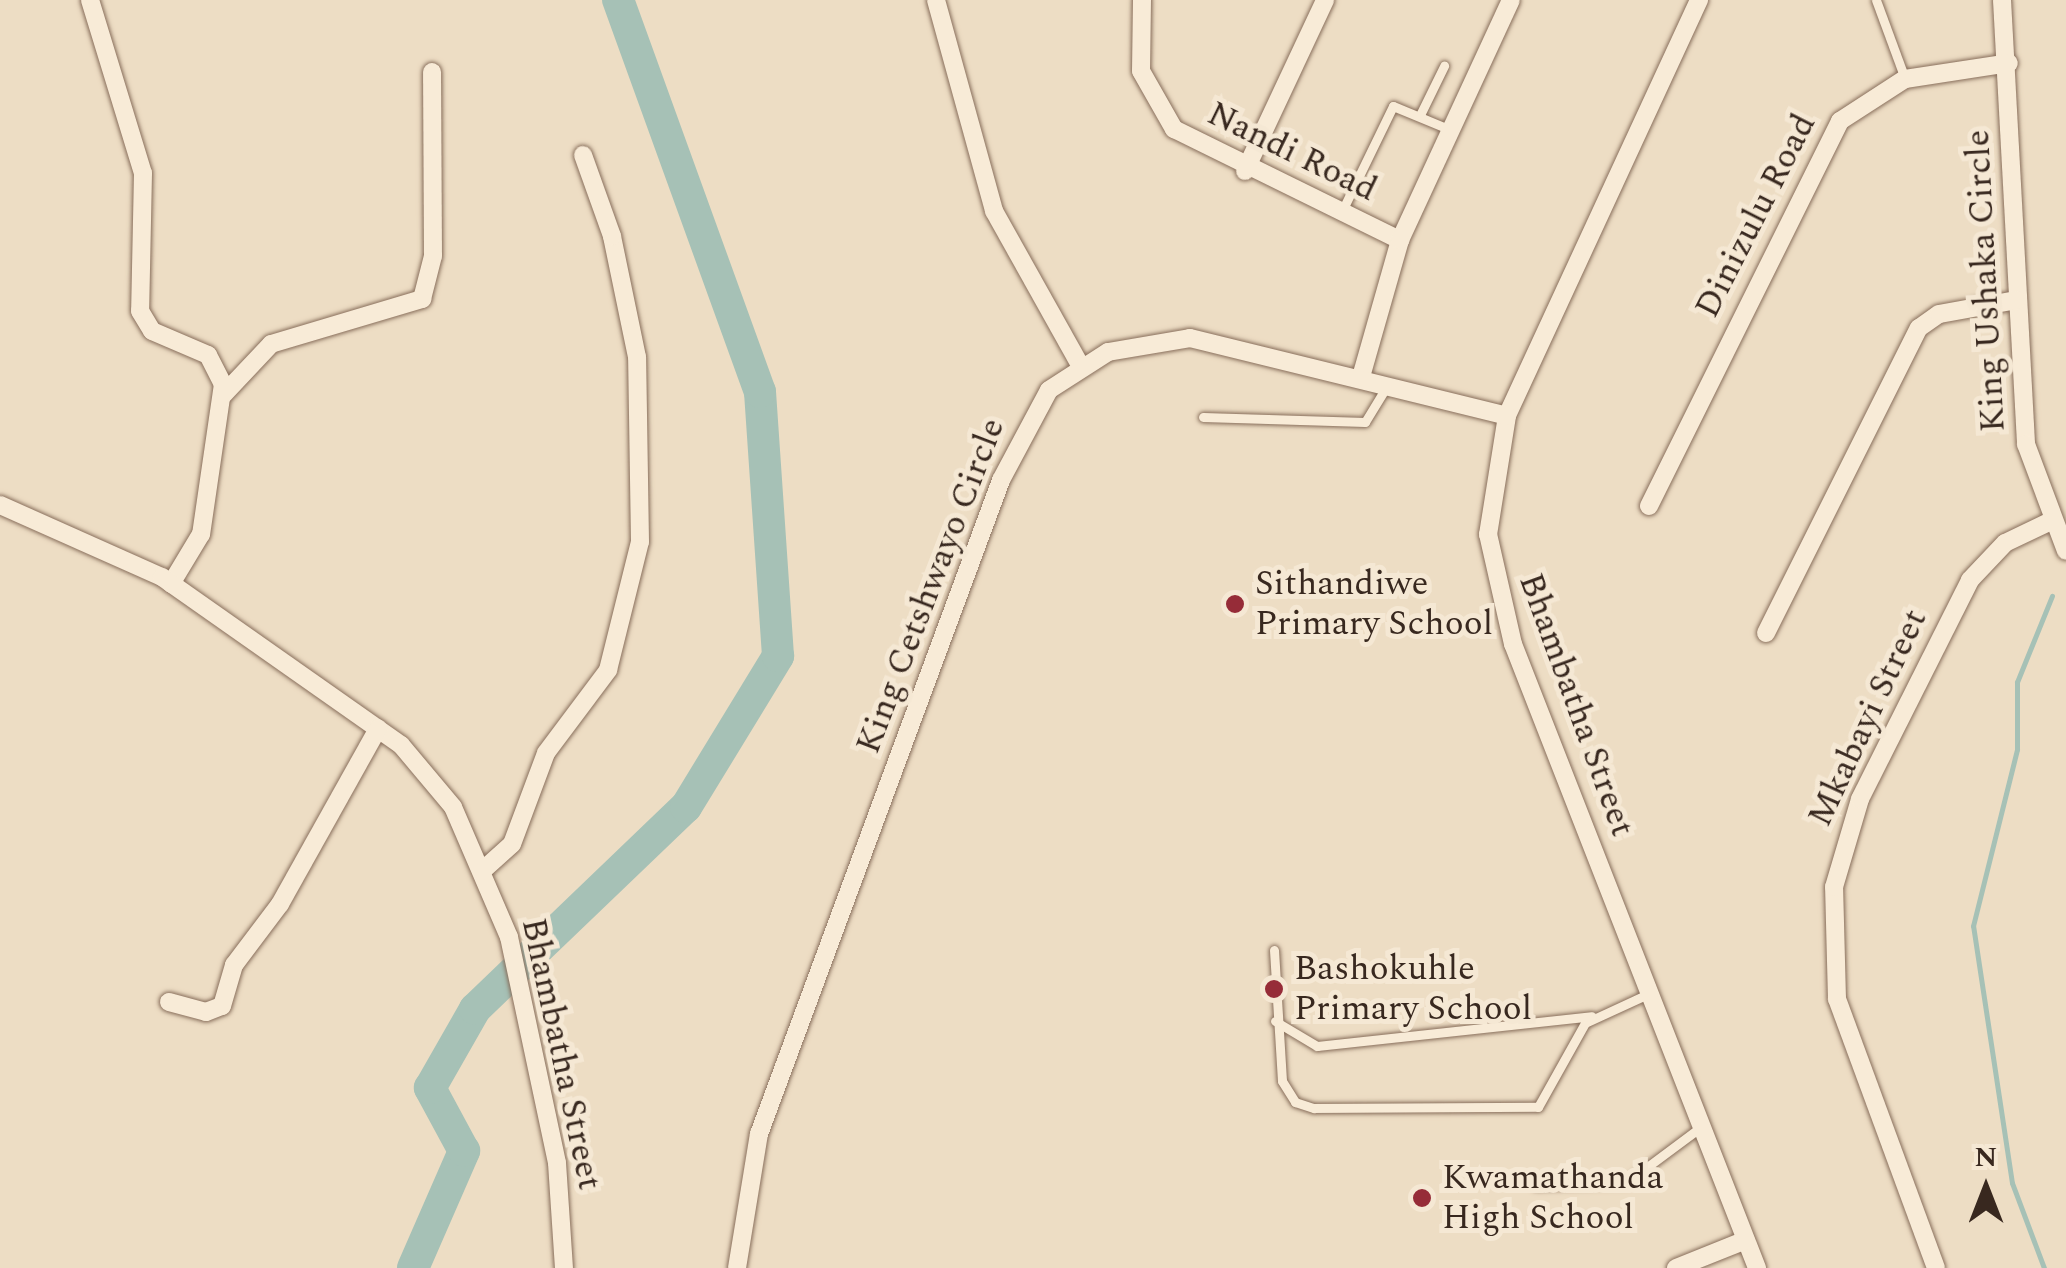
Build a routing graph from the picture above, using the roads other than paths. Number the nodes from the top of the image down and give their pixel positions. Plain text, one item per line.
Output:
1 (90, 0) edge
2 (936, 0) edge
3 (1142, 0) edge
4 (1325, 0) edge
5 (1511, 0) edge
6 (1699, 0) edge
7 (1876, 0) edge
8 (2002, 0) edge
9 (2009, 63) junction
10 (1444, 66) dead end
11 (432, 72) dead end
12 (1905, 79) junction
13 (1420, 115) junction
14 (1451, 130) junction
15 (584, 156) dead end
16 (1245, 172) junction
17 (1340, 214) junction
18 (1400, 240) junction
19 (2017, 300) junction
20 (1078, 363) junction
21 (1361, 376) junction
22 (1388, 384) junction
23 (223, 395) junction
24 (1507, 416) junction
25 (1203, 417) dead end
26 (0, 505) edge
27 (1649, 506) dead end
28 (2049, 522) junction
29 (2066, 551) edge
30 (171, 584) junction
31 (1766, 633) dead end
32 (378, 729) junction
33 (480, 864) junction
34 (1274, 950) dead end
35 (1650, 994) junction
36 (170, 1002) dead end
37 (1591, 1016) junction
38 (1276, 1021) junction
39 (1702, 1126) junction
40 (1536, 1185) dead end
41 (1746, 1240) junction
42 (564, 1268) edge
43 (737, 1268) edge
44 (1676, 1268) edge
45 (1757, 1268) edge
46 (1936, 1268) edge

1 - 23 street
2 - 20 street
3 - 16 street, Nandi Road
4 - 16 street
5 - 14 street
6 - 24 street, Bhambatha Street
7 - 12 lane
8 - 9 street, King Ushaka Circle
9 - 12 street, Dinizulu Road
9 - 19 street, King Ushaka Circle
10 - 13 lane
11 - 23 street
12 - 27 street, Dinizulu Road
13 - 14 lane
13 - 17 lane
14 - 18 street
15 - 33 street
16 - 17 street, Nandi Road
17 - 18 street, Nandi Road
18 - 21 street
19 - 28 street, King Ushaka Circle
19 - 31 street
20 - 21 street
20 - 43 street, King Cetshwayo Circle
21 - 22 street
22 - 24 street
22 - 25 lane
23 - 30 street
24 - 35 street, Bhambatha Street
26 - 30 street, Bhambatha Street
28 - 29 street, King Ushaka Circle
28 - 46 street, Mkabayi Street
30 - 32 street, Bhambatha Street
32 - 33 street, Bhambatha Street
32 - 36 street
33 - 42 street, Bhambatha Street
34 - 38 lane
35 - 37 lane
35 - 39 street, Bhambatha Street
37 - 38 lane
37 - 38 lane
39 - 40 lane
39 - 41 street, Bhambatha Street
41 - 44 street
41 - 45 street, Bhambatha Street

